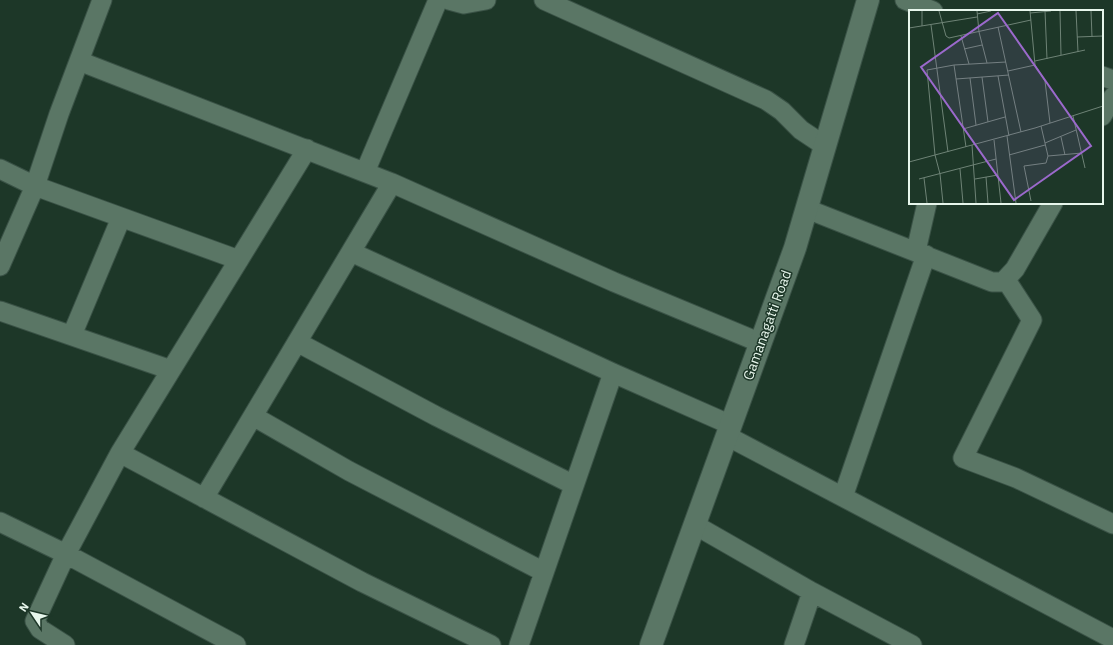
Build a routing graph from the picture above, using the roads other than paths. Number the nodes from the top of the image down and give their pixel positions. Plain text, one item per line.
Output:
1 (102, 0) edge
2 (438, 0) edge
3 (449, 0) edge
4 (486, 0) edge
5 (544, 0) edge
6 (868, 0) edge
7 (905, 0) edge
8 (930, 10) edge
9 (79, 61) junction
10 (1103, 76) edge
11 (1113, 80) edge
12 (1113, 97) edge
13 (1103, 114) edge
14 (825, 146) junction
15 (307, 149) junction
16 (0, 169) edge
17 (365, 172) junction
18 (392, 183) junction
19 (35, 186) junction
20 (927, 204) edge
21 (1052, 204) edge
22 (807, 209) junction
23 (121, 218) junction
24 (350, 252) junction
25 (921, 253) junction
26 (239, 260) junction
27 (0, 266) edge
28 (1003, 282) junction
29 (0, 311) edge
30 (72, 335) junction
31 (297, 342) junction
32 (761, 342) junction
33 (171, 370) junction
34 (613, 373) junction
35 (253, 416) junction
36 (729, 431) junction
37 (120, 453) junction
38 (574, 485) junction
39 (843, 497) junction
40 (204, 498) junction
41 (0, 522) edge
42 (695, 524) junction
43 (1113, 524) edge
44 (66, 554) junction
45 (544, 572) junction
46 (812, 592) junction
47 (1113, 639) edge
48 (910, 644) edge
49 (65, 645) edge
50 (236, 645) edge
51 (490, 645) edge
52 (519, 645) edge
53 (651, 645) edge
54 (794, 645) edge

1 - 9 street
2 - 17 street
3 - 4 street
5 - 14 street
6 - 14 street, Gamanagatti Road
7 - 8 street
9 - 15 street
9 - 19 street
10 - 11 street
12 - 13 street
14 - 22 street, Gamanagatti Road
15 - 17 street
15 - 26 street
16 - 19 street
17 - 18 street
18 - 24 street
18 - 32 street
19 - 23 street
19 - 27 street
20 - 25 street
21 - 28 street
22 - 25 street
22 - 32 street, Gamanagatti Road
23 - 26 street
23 - 30 street
24 - 31 street
24 - 34 street
25 - 28 street
25 - 39 street
26 - 33 street
28 - 43 street
29 - 30 street
30 - 33 street
31 - 35 street
31 - 38 street
32 - 36 street, Gamanagatti Road
33 - 37 street
34 - 36 street
34 - 38 street
35 - 40 street
35 - 45 street
36 - 39 street
36 - 42 street, Gamanagatti Road
37 - 40 street
37 - 44 street
38 - 45 street
39 - 47 street
40 - 51 street
41 - 44 street
42 - 46 street
42 - 53 street, Gamanagatti Road
44 - 49 street
44 - 50 street
45 - 52 street
46 - 48 street
46 - 54 street

